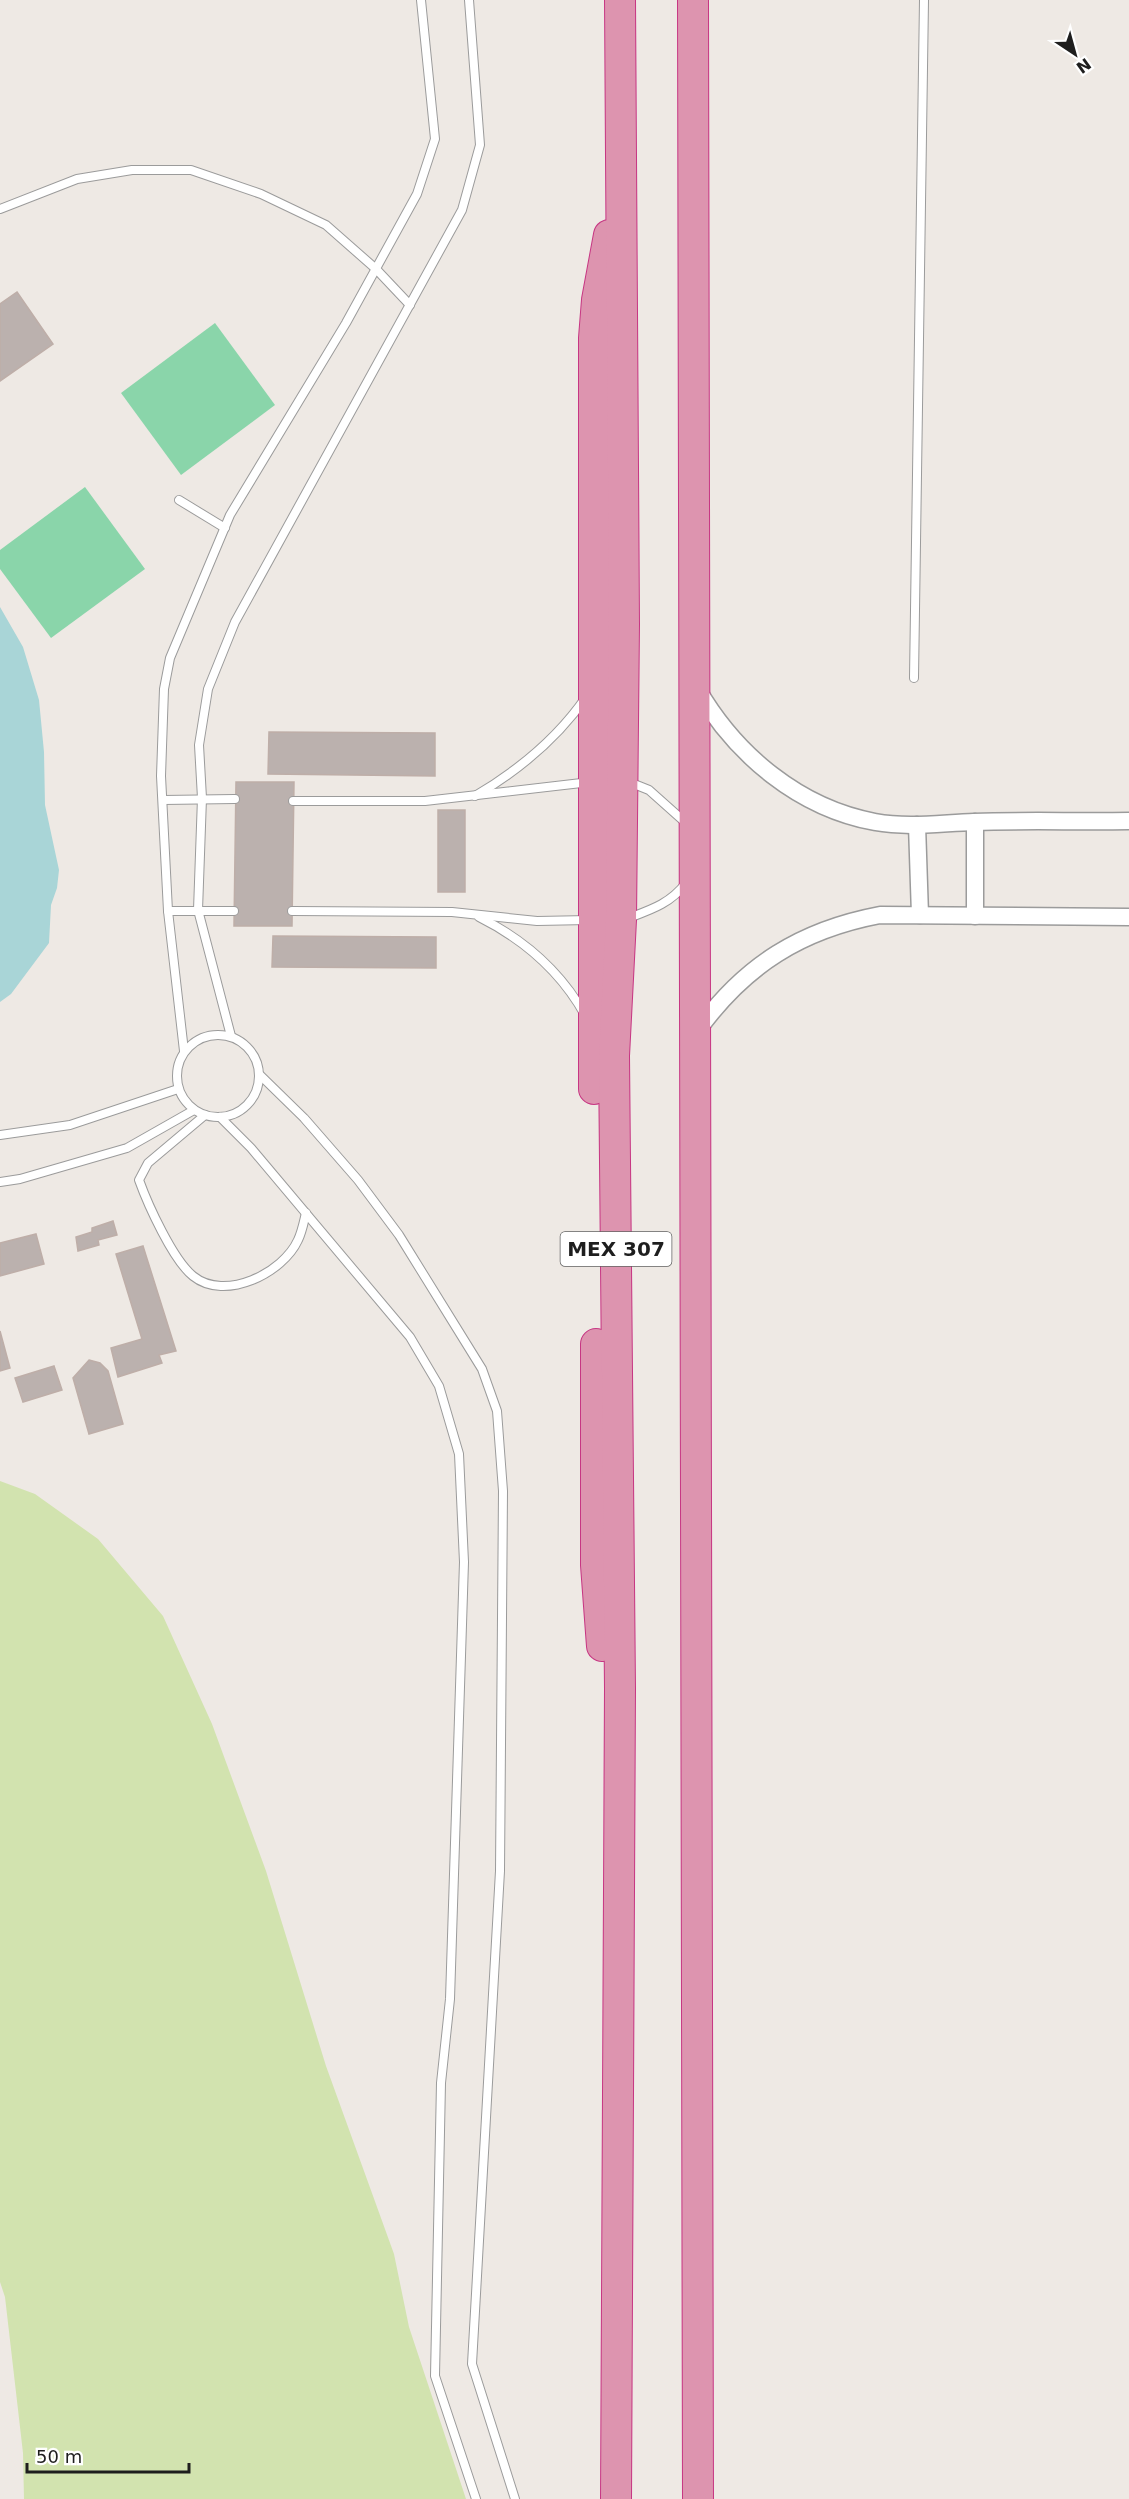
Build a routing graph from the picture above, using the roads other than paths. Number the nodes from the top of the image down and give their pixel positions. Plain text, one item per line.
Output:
1 (421, 0) edge
2 (469, 0) edge
3 (620, 0) edge
4 (693, 0) edge
5 (924, 0) edge
6 (621, 195) junction
7 (0, 209) edge
8 (376, 269) junction
9 (410, 305) junction
10 (179, 500) dead end
11 (225, 528) junction
12 (914, 678) dead end
13 (694, 684) junction
14 (593, 687) junction
15 (608, 781) junction
16 (202, 798) junction
17 (472, 798) junction
18 (236, 799) dead end
19 (162, 800) junction
20 (293, 801) dead end
21 (975, 822) junction
22 (1129, 822) edge
23 (917, 825) junction
24 (695, 831) junction
25 (695, 871) junction
26 (198, 910) junction
27 (234, 910) dead end
28 (168, 911) junction
29 (292, 911) dead end
30 (474, 914) junction
31 (920, 915) junction
32 (975, 916) junction
33 (1129, 917) edge
34 (607, 920) junction
35 (593, 1030) junction
36 (696, 1034) junction
37 (231, 1036) junction
38 (184, 1051) junction
39 (260, 1075) junction
40 (178, 1089) junction
41 (194, 1110) junction
42 (205, 1115) junction
43 (220, 1117) junction
44 (0, 1135) edge
45 (0, 1182) edge
46 (306, 1213) junction
47 (620, 1688) junction
48 (476, 2499) edge
49 (515, 2499) edge
50 (616, 2499) edge
51 (698, 2499) edge

1 - 8 lane
2 - 9 lane
3 - 6 highway
4 - 13 highway, MEX 307
5 - 12 lane
6 - 14 highway
6 - 15 highway
7 - 8 lane
8 - 9 lane
8 - 11 lane
9 - 16 lane
10 - 11 lane
11 - 19 lane
13 - 23 street
13 - 24 highway, MEX 307
14 - 15 highway
14 - 17 lane
15 - 17 lane
15 - 24 lane
15 - 34 highway
16 - 18 lane
16 - 19 lane
16 - 26 lane
17 - 20 lane
19 - 28 lane
21 - 22 street
21 - 23 street
21 - 32 street
23 - 31 street
24 - 25 highway, MEX 307
25 - 34 lane
25 - 36 highway, MEX 307
26 - 27 lane
26 - 28 lane
26 - 37 lane
28 - 38 lane
29 - 30 lane
30 - 34 lane
30 - 35 lane
31 - 32 street
31 - 36 street
32 - 33 street
34 - 35 highway
34 - 47 highway, MEX 307
35 - 47 highway
36 - 51 highway, MEX 307
37 - 38 lane
37 - 39 lane
38 - 40 lane
39 - 43 lane
39 - 49 lane
40 - 41 lane
40 - 44 lane
41 - 42 lane
41 - 45 lane
42 - 43 lane
42 - 46 lane
43 - 46 lane
46 - 48 lane
47 - 50 highway, MEX 307

